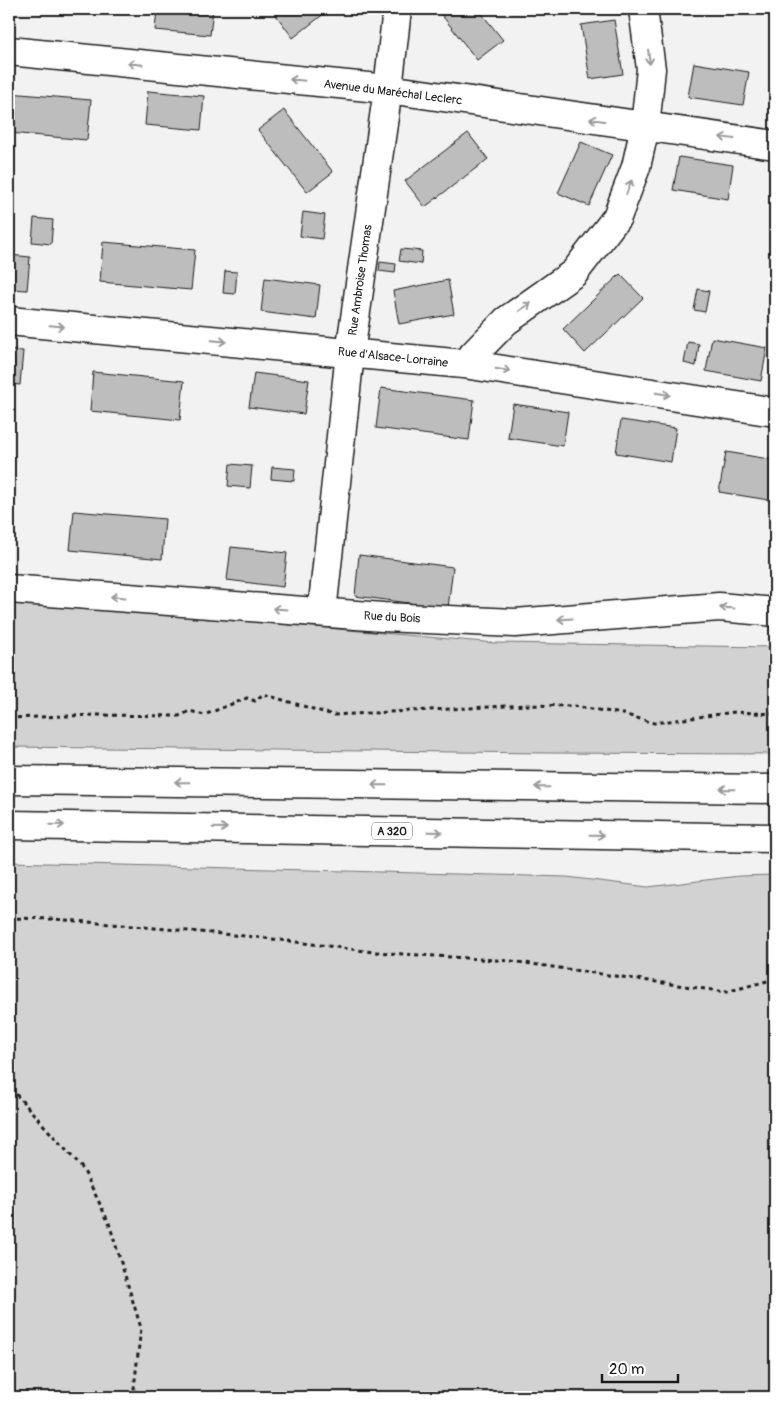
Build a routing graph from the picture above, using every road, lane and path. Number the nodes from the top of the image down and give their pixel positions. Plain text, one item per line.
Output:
1 (397, 9) edge
2 (643, 9) edge
3 (9, 51) edge
4 (388, 89) junction
5 (645, 127) junction
6 (775, 145) edge
7 (9, 321) edge
8 (350, 352) junction
9 (464, 364) junction
10 (775, 412) edge
11 (9, 589) edge
12 (322, 612) junction
13 (775, 612) edge
14 (775, 714) edge
15 (9, 718) edge
16 (9, 780) edge
17 (775, 789) edge
18 (9, 825) edge
19 (775, 838) edge
20 (9, 918) edge
21 (775, 979) edge
22 (9, 1091) edge
23 (132, 1397) edge

1 - 4 main road, Rue Ambroise Thomas
2 -> 5 main road
4 -> 3 main road, Avenue du Maréchal Leclerc
5 -> 4 main road, Avenue du Maréchal Leclerc
4 - 8 main road, Rue Ambroise Thomas
6 -> 5 main road, Avenue du Maréchal Leclerc
9 -> 5 main road
7 -> 8 main road, Rue d'Alsace-Lorraine
8 - 9 main road, Rue d'Alsace-Lorraine
8 - 12 main road, Rue Ambroise Thomas
9 -> 10 main road, Rue d'Alsace-Lorraine
12 -> 11 main road, Rue du Bois
13 -> 12 main road, Rue du Bois
14 - 15 path
17 -> 16 main road
18 -> 19 main road, A 320
20 - 21 path
22 - 23 path

